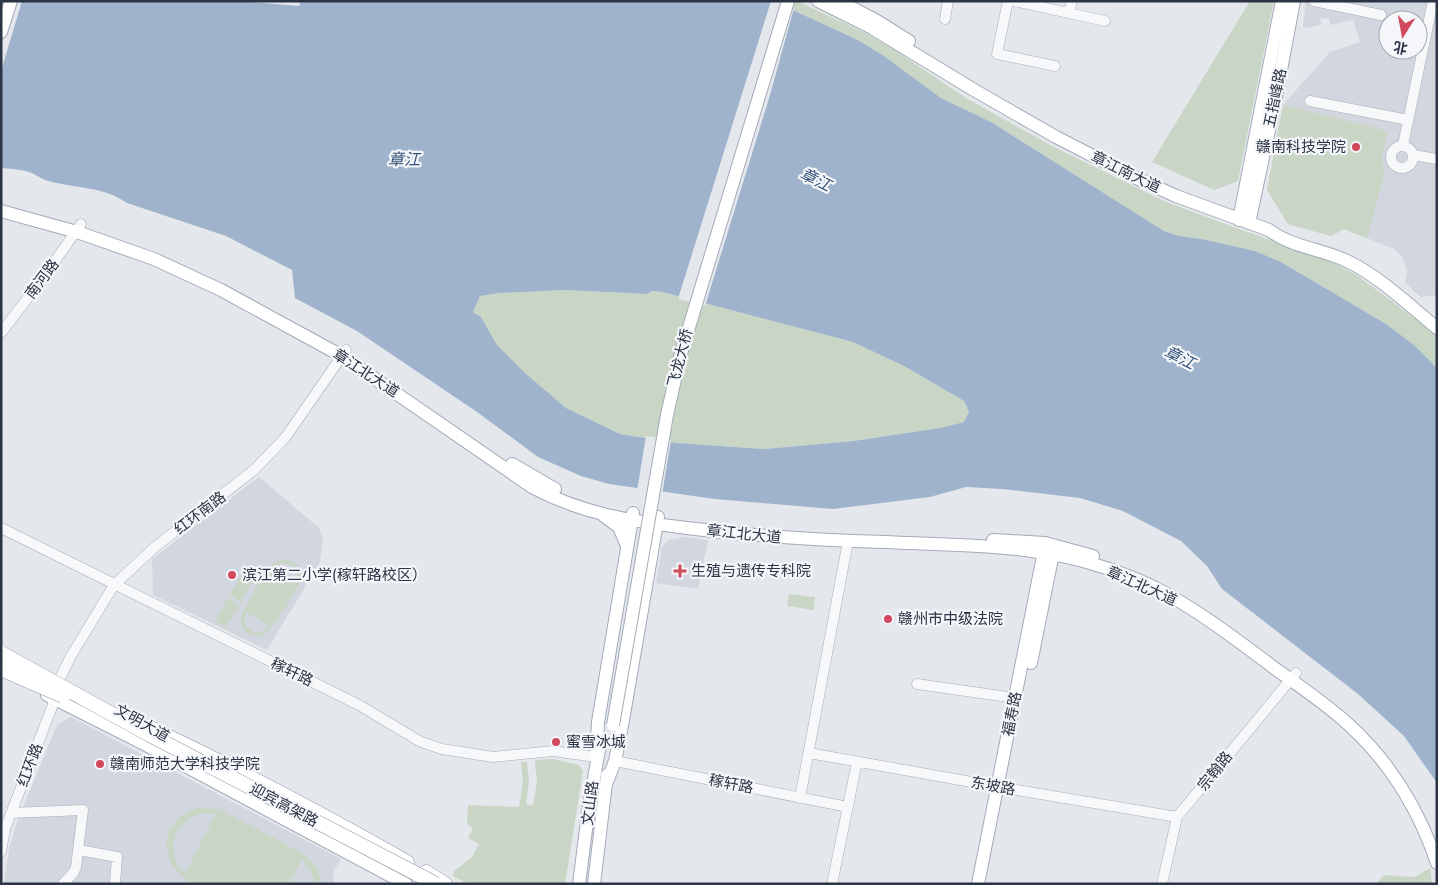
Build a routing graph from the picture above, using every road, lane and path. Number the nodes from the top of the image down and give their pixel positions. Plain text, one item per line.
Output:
1 (11, 1) edge
2 (780, 1) edge
3 (788, 1) edge
4 (818, 1) edge
5 (839, 1) edge
6 (948, 1) edge
7 (1008, 1) edge
8 (1014, 1) edge
9 (1072, 1) edge
10 (1282, 1) edge
11 (1294, 1) edge
12 (1314, 1) edge
13 (1433, 1) edge
14 (1069, 13) junction
15 (1378, 14) edge
16 (945, 19) dead end
17 (1105, 21) dead end
18 (1, 32) edge
19 (1055, 66) dead end
20 (1310, 101) dead end
21 (1408, 120) junction
22 (1402, 145) junction
23 (1413, 155) junction
24 (1437, 159) edge
25 (1, 203) edge
26 (1, 211) edge
27 (1245, 218) junction
28 (79, 228) junction
29 (1437, 320) edge
30 (1437, 328) edge
31 (1, 333) edge
32 (344, 353) junction
33 (600, 514) junction
34 (633, 516) junction
35 (658, 520) junction
36 (1, 528) edge
37 (691, 528) junction
38 (848, 541) junction
39 (628, 547) junction
40 (653, 549) junction
41 (1049, 549) junction
42 (114, 585) junction
43 (1, 647) edge
44 (1, 653) edge
45 (1, 663) edge
46 (1, 669) edge
47 (1293, 676) junction
48 (60, 678) junction
49 (917, 684) dead end
50 (59, 698) junction
51 (1015, 698) junction
52 (610, 724) junction
53 (153, 729) junction
54 (809, 753) junction
55 (596, 757) junction
56 (615, 761) junction
57 (857, 762) junction
58 (607, 782) junction
59 (1001, 788) junction
60 (800, 798) junction
61 (848, 807) junction
62 (11, 813) junction
63 (1177, 817) junction
64 (1437, 842) edge
65 (79, 850) junction
66 (1, 852) edge
67 (1437, 863) edge
68 (63, 884) edge
69 (115, 884) edge
70 (406, 884) edge
71 (416, 884) edge
72 (436, 884) edge
73 (443, 884) edge
74 (580, 884) edge
75 (594, 884) edge
76 (832, 884) edge
77 (978, 884) edge
78 (986, 884) edge
79 (1162, 884) edge

1 - 18 main road
2 - 52 main road, 飞龙大桥
3 - 52 main road, 飞龙大桥, bridge
4 - 27 main road, 章江南大道
5 - 27 main road, 章江南大道
6 - 16 street
7 - 19 street
8 - 14 street
9 - 14 street
10 - 27 main road, 五指峰路
11 - 27 main road, 五指峰路
12 - 15 street
13 - 21 street
14 - 17 street
20 - 21 street
21 - 22 street
22 - 23 street
22 - 23 street
23 - 24 street
25 - 28 main road, 章江北大道
26 - 28 main road, 章江北大道
27 - 29 main road, 章江南大道
27 - 30 main road, 章江南大道
28 - 31 street, 南河路
28 - 32 main road, 章江北大道
32 - 33 main road, 章江北大道
32 - 34 main road, 章江北大道
32 - 42 street, 红环南路
33 - 34 main road, 章江北大道
33 - 39 main road
34 - 35 main road, 章江北大道
34 - 39 main road
35 - 37 main road, 章江北大道
35 - 40 main road
35 - 41 main road, 章江北大道
36 - 42 street, 稼轩路
37 - 38 main road, 章江北大道
37 - 40 main road
38 - 41 main road, 章江北大道
38 - 54 street
39 - 55 main road
40 - 56 main road
41 - 47 main road, 章江北大道
41 - 51 main road, 福寿路
41 - 59 main road, 福寿路
42 - 48 street, 红环南路
42 - 55 street, 稼轩路
43 - 48 main road, 文明大道
44 - 72 highway, 迎宾高架路, bridge
45 - 50 highway, 迎宾高架路, bridge
46 - 50 highway, bridge
47 - 63 street, 宗翰路
47 - 64 main road, 章江北大道
47 - 67 main road, 章江北大道
48 - 50 street, 红环路
48 - 53 main road, 文明大道
49 - 51 street
50 - 62 street, 红环路
50 - 70 main road, 文明大道
50 - 71 highway, 迎宾高架路
51 - 59 main road, 福寿路
52 - 55 main road, 文山路
52 - 58 main road, 文山路
53 - 73 main road, 文明大道
53 - 73 highway
54 - 57 street, 东坡路
54 - 60 street
55 - 74 main road, 文山路
56 - 58 main road
56 - 60 street, 稼轩路
57 - 59 street, 东坡路
57 - 61 street
58 - 75 main road, 文山路
59 - 63 street, 东坡路
59 - 77 main road, 福寿路
59 - 78 main road, 福寿路
60 - 61 street, 稼轩路
61 - 76 street
62 - 65 street
62 - 66 street, 红环路
63 - 79 street, 宗翰路
65 - 68 street
65 - 69 street

